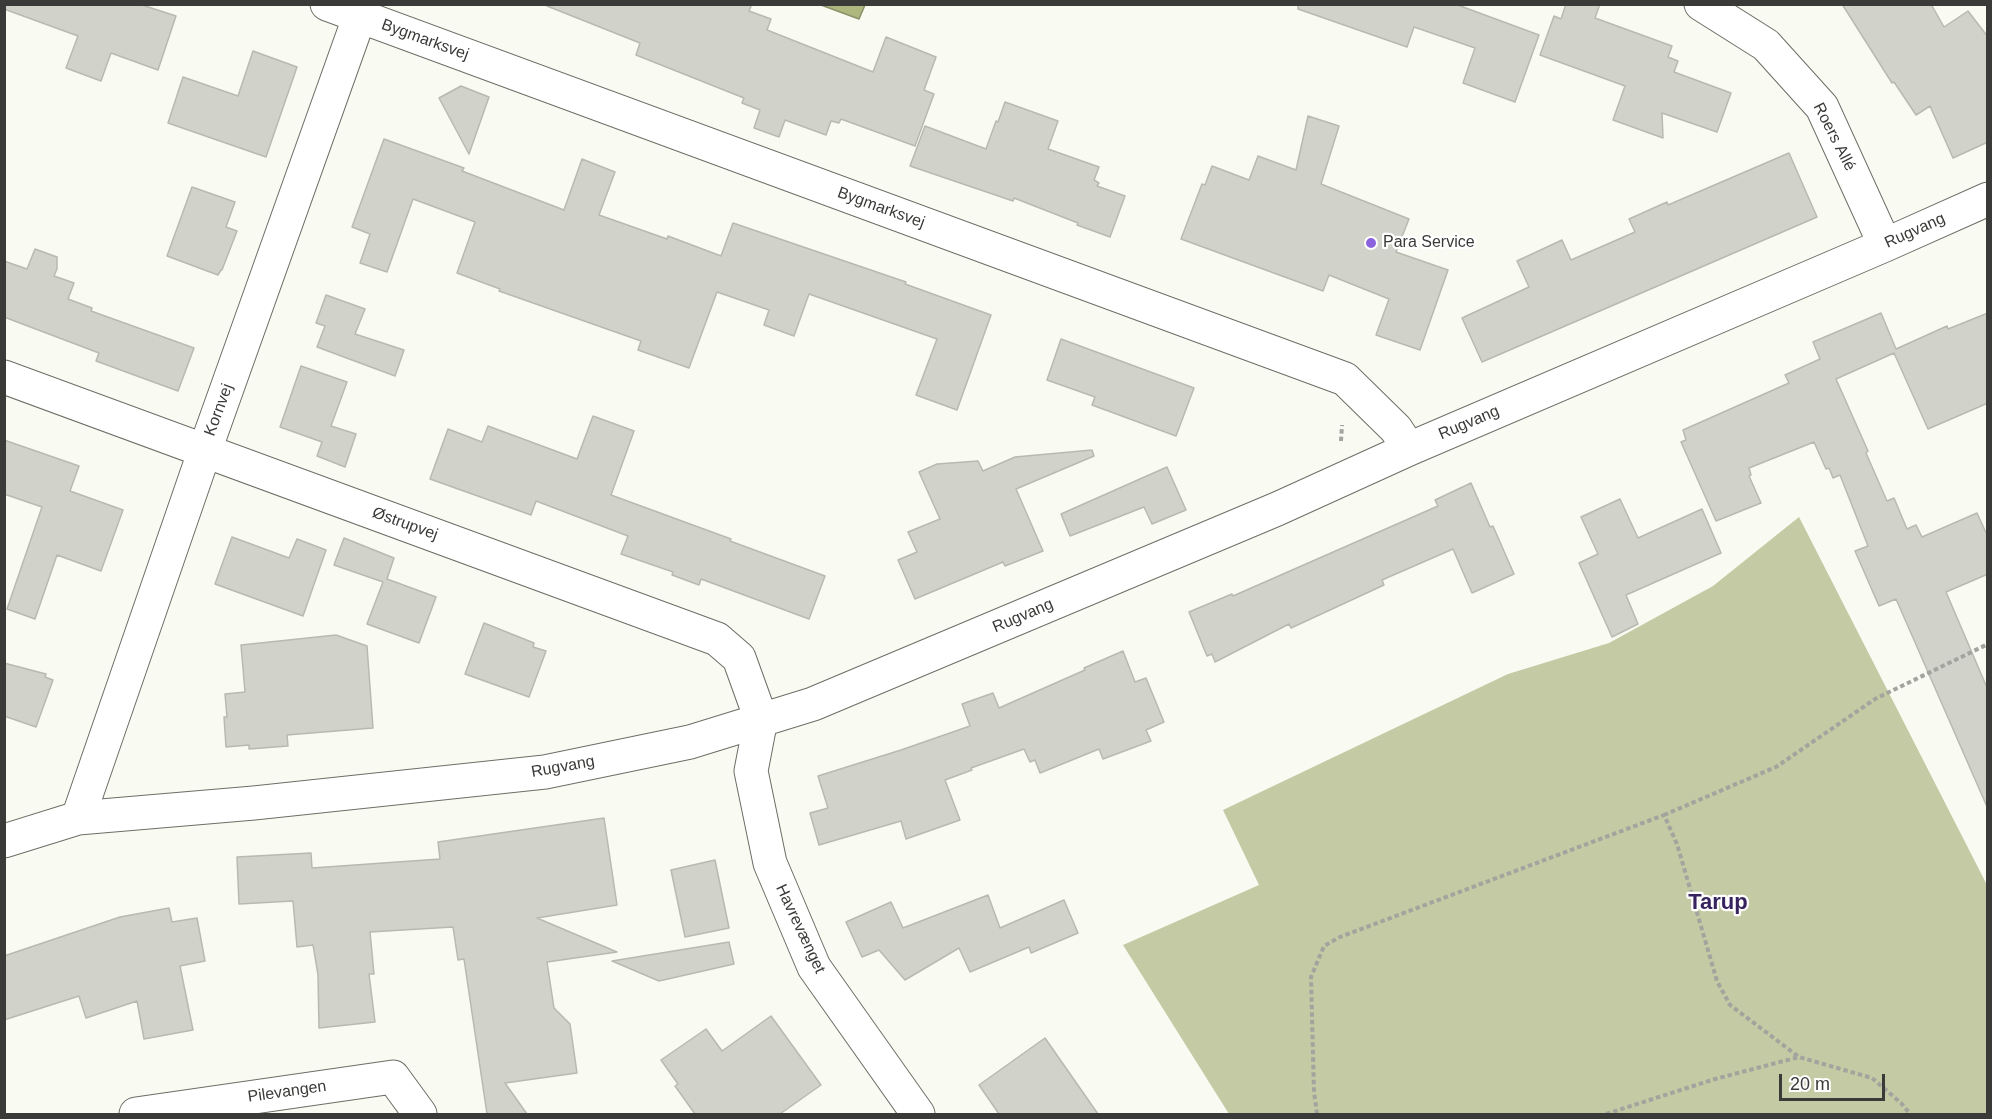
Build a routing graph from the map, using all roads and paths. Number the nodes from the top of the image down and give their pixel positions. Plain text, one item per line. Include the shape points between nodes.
1 (327, 4) edge
2 (1701, 4) edge
3 (362, 10) edge
4 (1988, 199) edge
5 (1886, 245) junction
6 (4, 376) edge
7 (1345, 379) junction
8 (1409, 449) junction
9 (205, 450) junction
10 (1338, 481) junction
11 (1988, 644) edge
12 (761, 719) junction
13 (1664, 815) junction
14 (78, 818) junction
15 (4, 842) edge
16 (1799, 1057) junction
17 (136, 1114) edge
18 (420, 1114) edge
19 (918, 1114) edge
20 (1317, 1114) edge
21 (1605, 1114) edge
22 (1910, 1114) edge

1 - 3 street, Bygmarksvej
2 - 5 street, Roers Allé via 1766,45 1822,107
3 - 7 street, Bygmarksvej
3 - 9 street, Kornvej
4 - 5 street, Rugvang
5 - 8 street, Rugvang
6 - 9 street, Østrupvej
7 - 8 street, Bygmarksvej via 1396,429
7 - 10 path
8 - 10 street, Rugvang
9 - 12 street, Østrupvej via 717,639 739,658
9 - 14 street, Kornvej
10 - 12 street, Rugvang via 813,704
11 - 13 path via 1875,699 1776,767
12 - 14 street, Rugvang via 690,742 545,772
12 - 19 street, Havrevænget via 751,771 770,863 814,966
13 - 16 path via 1677,844 1717,981 1730,1005
13 - 20 path via 1323,946 1311,977
14 - 15 street, Rugvang
16 - 21 path
16 - 22 path via 1872,1078
17 - 18 street, Pilevangen via 393,1077

